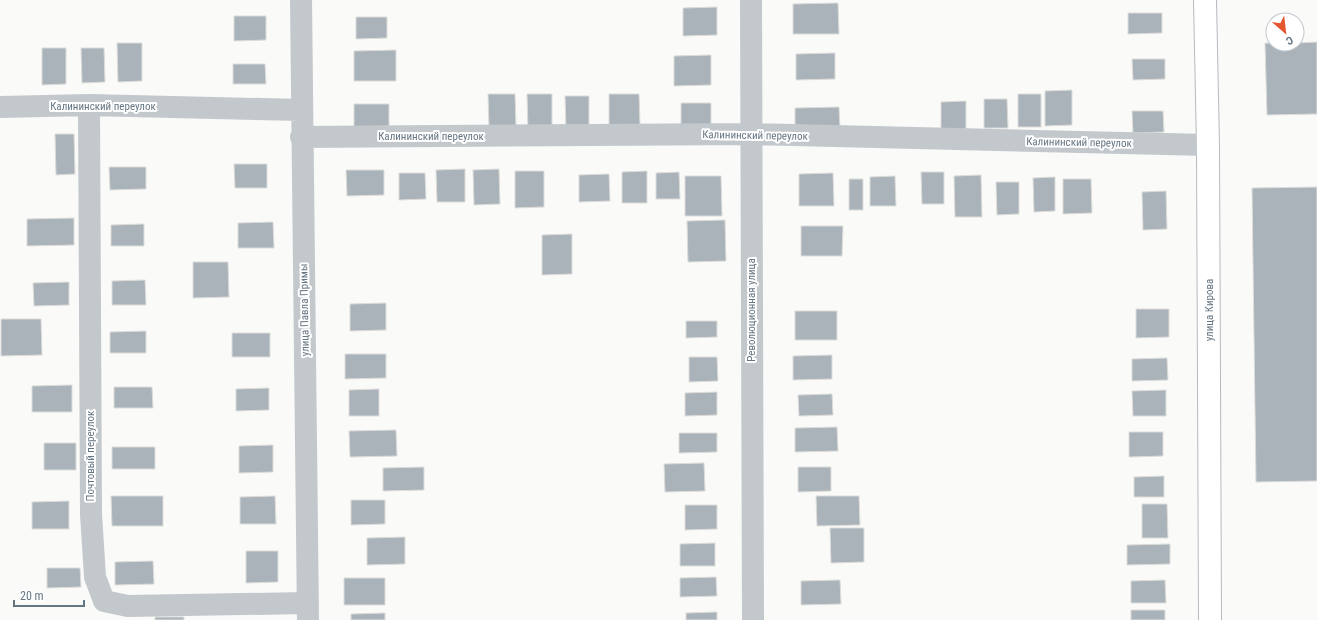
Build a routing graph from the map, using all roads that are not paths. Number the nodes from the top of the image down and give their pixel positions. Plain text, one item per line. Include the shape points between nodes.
1 (301, 0) edge
2 (751, 0) edge
3 (1205, 0) edge
4 (89, 105) junction
5 (0, 107) edge
6 (302, 110) junction
7 (750, 134) junction
8 (301, 137) junction
9 (1208, 145) junction
10 (308, 611) edge
11 (753, 620) edge
12 (1210, 620) edge

1 - 6 street, улица Павла Примы
2 - 7 street, Революционная улица
3 - 9 main road, улица Кирова
4 - 5 street, Калининский переулок
4 - 6 street, Калининский переулок
4 - 10 street, Почтовый переулок via 91,514 95,577 104,601 128,606
6 - 8 street, улица Павла Примы
7 - 8 street, Калининский переулок
7 - 9 street, Калининский переулок
7 - 11 street, Революционная улица
8 - 10 street, улица Павла Примы
9 - 12 main road, улица Кирова

